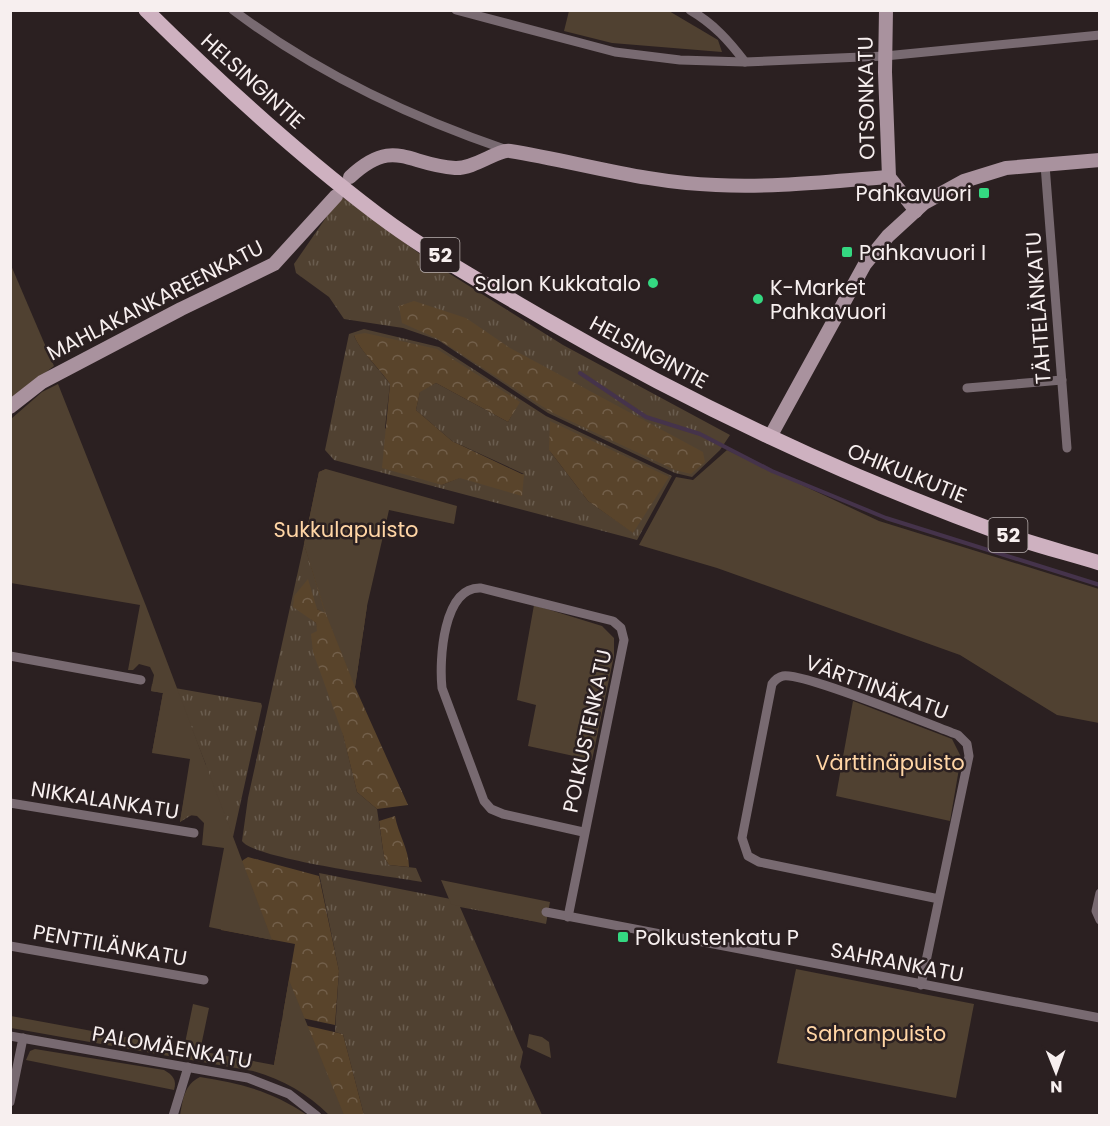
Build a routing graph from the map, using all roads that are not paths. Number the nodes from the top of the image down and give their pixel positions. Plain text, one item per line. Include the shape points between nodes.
1 (146, 10) edge
2 (232, 10) edge
3 (456, 10) edge
4 (690, 10) edge
5 (886, 10) edge
6 (1100, 35) edge
7 (885, 56) junction
8 (745, 62) junction
9 (507, 150) junction
10 (1100, 160) edge
11 (1045, 165) junction
12 (350, 177) dead end
13 (889, 177) junction
14 (336, 196) dead end
15 (916, 211) junction
16 (1062, 380) junction
17 (967, 388) dead end
18 (10, 407) edge
19 (770, 437) junction
20 (1068, 448) dead end
21 (1100, 563) edge
22 (10, 656) edge
23 (141, 680) dead end
24 (10, 803) edge
25 (583, 832) junction
26 (194, 833) dead end
27 (1100, 893) edge
28 (939, 899) junction
29 (546, 912) dead end
30 (568, 916) junction
31 (1100, 920) edge
32 (10, 946) edge
33 (204, 980) dead end
34 (921, 985) junction
35 (1100, 1018) edge
36 (10, 1036) edge
37 (23, 1038) junction
38 (188, 1067) junction
39 (10, 1102) edge
40 (173, 1116) edge
41 (317, 1116) edge

1 - 19 main road, HELSINGINTIE / 52 via 248,106 379,215 478,280 623,365
2 - 9 street via 261,32 349,84 412,114
3 - 8 street via 615,52
4 - 8 street via 726,37
5 - 7 street, OTSONKATU
6 - 7 street
7 - 8 street
7 - 13 street, OTSONKATU
9 - 12 street via 472,167 454,168 388,155 368,160
9 - 13 street via 642,178 717,186
10 - 11 street
11 - 15 street via 1006,168 964,181
11 - 16 street, TÄHTELÄNKATU
13 - 15 street, OTSONKATU
14 - 18 street, MAHLAKANKAREENKATU via 274,264 42,382
15 - 19 street via 865,264
16 - 17 street
16 - 20 street, TÄHTELÄNKATU
19 - 21 main road, OHIKULKUTIE / 52 via 984,527
22 - 23 street
24 - 26 street, NIKKALANKATU
25 - 25 street, POLKUSTENKATU via 624,633 613,621 472,588 452,606 441,681 484,801 504,814
25 - 30 street, POLKUSTENKATU
27 - 31 street via 1096,910
28 - 28 street, VÄRTTINÄKATU via 969,756 967,744 958,735 845,693 793,676 776,679 742,838 748,856 759,862
28 - 34 street, VÄRTTINÄKATU
29 - 30 street, SAHRANKATU
30 - 34 street, SAHRANKATU
32 - 33 street, PENTTILÄNKATU
34 - 35 street, SAHRANKATU
36 - 37 street, PALOMÄENKATU
37 - 38 street, PALOMÄENKATU
37 - 39 street
38 - 40 street
38 - 41 street, PALOMÄENKATU via 272,1085

